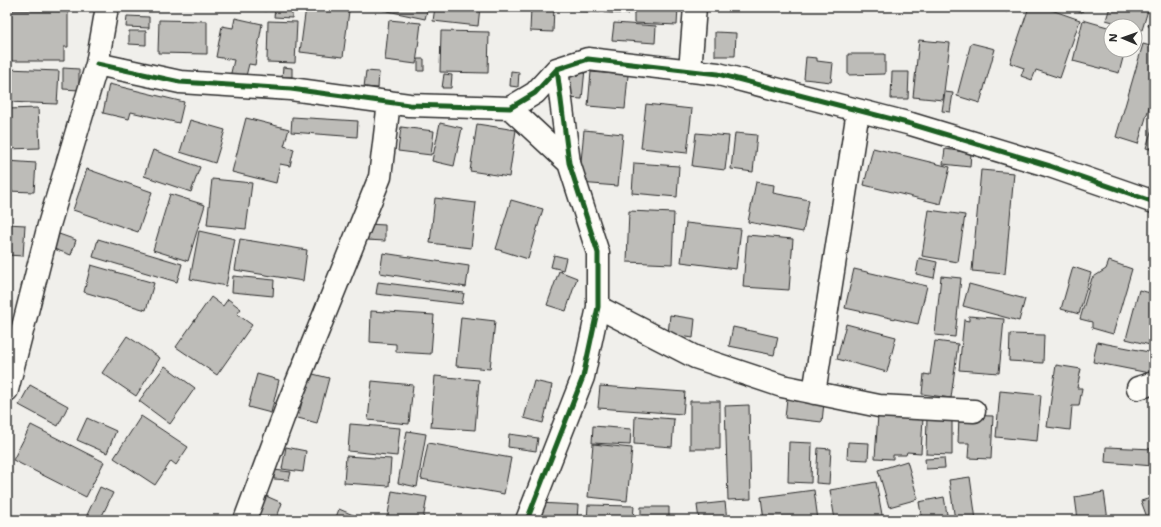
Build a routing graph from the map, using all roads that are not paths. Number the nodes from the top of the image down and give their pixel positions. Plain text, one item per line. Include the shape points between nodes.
1 (107, 7) edge
2 (695, 7) edge
3 (97, 64) junction
4 (557, 69) junction
5 (690, 71) junction
6 (389, 102) junction
7 (510, 108) junction
8 (858, 111) junction
9 (569, 163) junction
10 (1154, 202) edge
11 (598, 307) junction
12 (7, 390) edge
13 (814, 393) junction
14 (974, 411) dead end
15 (245, 520) edge
16 (527, 520) edge

1 - 3 street
2 - 5 street
3 - 6 street via 180,82 291,89
3 - 12 street via 49,226
4 - 5 street via 588,59
4 - 7 street via 535,93
4 - 9 street
5 - 8 street via 718,74
6 - 7 street via 409,105
6 - 15 street via 380,177 287,407
7 - 9 street
8 - 10 street via 911,124 1050,166
8 - 13 street
9 - 11 street via 598,253
11 - 13 street via 695,357 782,386
11 - 16 street via 583,377
13 - 14 street via 879,406

